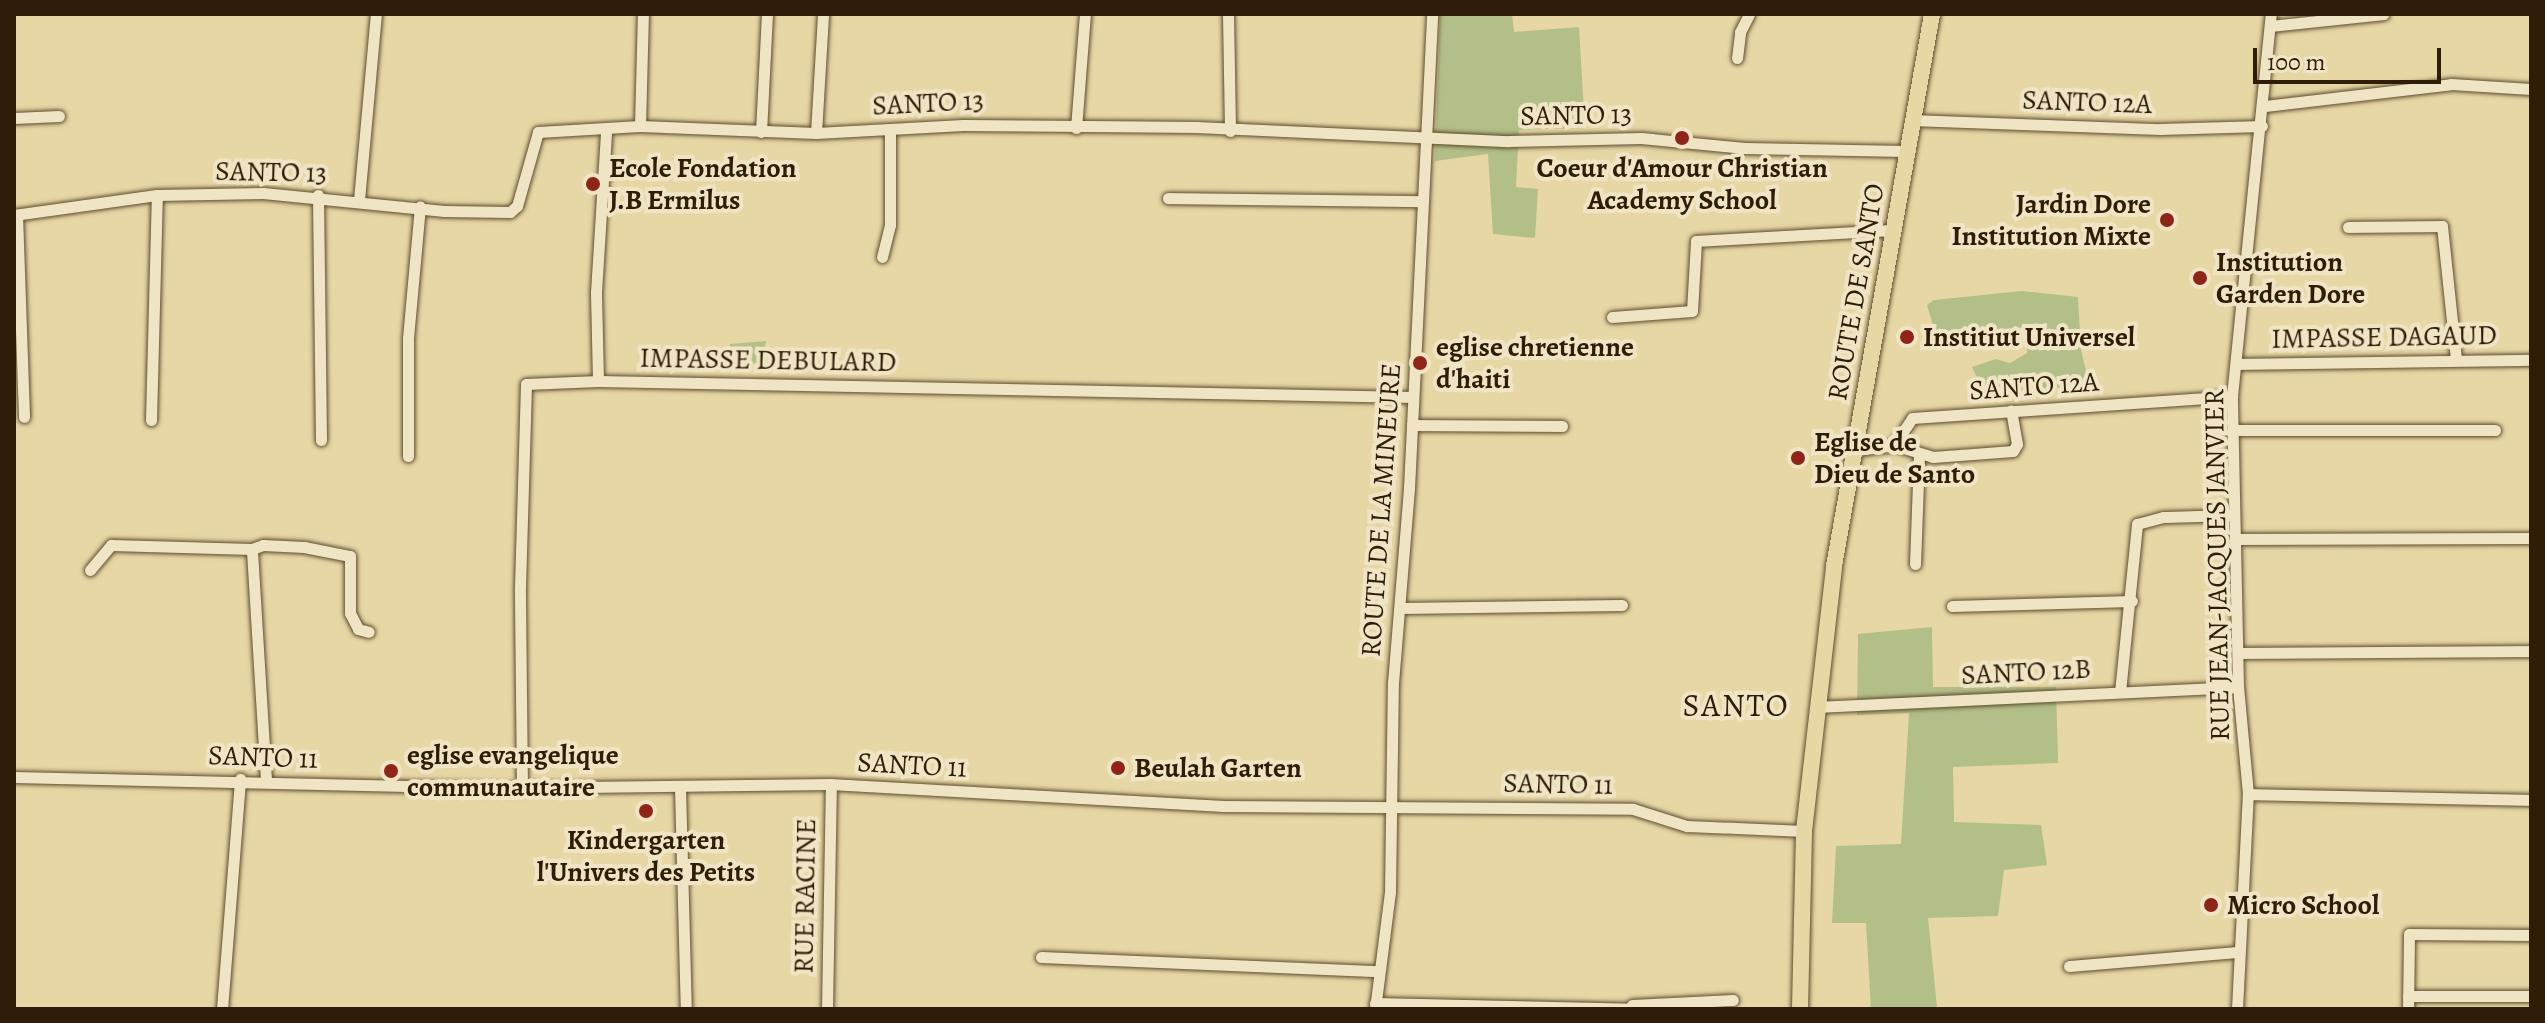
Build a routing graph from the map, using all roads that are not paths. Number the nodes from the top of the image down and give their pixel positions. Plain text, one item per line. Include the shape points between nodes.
1 (376, 14) edge
2 (643, 14) edge
3 (767, 14) edge
4 (823, 14) edge
5 (1085, 14) edge
6 (1228, 14) edge
7 (1432, 14) edge
8 (1749, 14) edge
9 (1932, 14) edge
10 (2383, 14) edge
11 (2271, 20) edge
12 (1737, 58) dead end
13 (2531, 89) edge
14 (2265, 106) junction
15 (59, 116) dead end
16 (14, 118) edge
17 (1911, 120) junction
18 (640, 126) junction
19 (2262, 126) junction
20 (1076, 128) junction
21 (890, 129) junction
22 (1230, 131) junction
23 (606, 132) junction
24 (761, 132) junction
25 (816, 133) junction
26 (1426, 138) junction
27 (1906, 151) junction
28 (157, 195) junction
29 (318, 195) junction
30 (1168, 198) dead end
31 (359, 200) junction
32 (1422, 201) junction
33 (420, 207) junction
34 (16, 215) edge
35 (2348, 227) dead end
36 (1891, 230) junction
37 (882, 257) dead end
38 (1612, 317) dead end
39 (2456, 359) junction
40 (2531, 360) edge
41 (2238, 364) junction
42 (598, 381) junction
43 (2232, 396) junction
44 (1413, 397) junction
45 (2011, 411) junction
46 (24, 417) dead end
47 (151, 420) dead end
48 (1412, 425) junction
49 (1562, 426) dead end
50 (2233, 430) junction
51 (2495, 430) dead end
52 (321, 440) dead end
53 (1894, 445) junction
54 (1856, 450) junction
55 (408, 456) dead end
56 (1919, 456) junction
57 (2234, 515) junction
58 (2531, 538) edge
59 (2235, 539) junction
60 (252, 549) junction
61 (1915, 564) dead end
62 (90, 570) dead end
63 (2132, 601) junction
64 (1622, 605) dead end
65 (1952, 606) dead end
66 (1400, 608) junction
67 (369, 632) dead end
68 (2531, 651) edge
69 (2239, 653) junction
70 (2238, 687) junction
71 (2120, 692) junction
72 (1816, 707) junction
73 (14, 777) edge
74 (240, 779) junction
75 (266, 780) junction
76 (831, 784) junction
77 (680, 787) junction
78 (522, 788) junction
79 (2248, 794) junction
80 (2531, 800) edge
81 (1390, 809) junction
82 (1804, 831) junction
83 (2531, 935) edge
84 (2237, 952) junction
85 (1041, 957) dead end
86 (2069, 966) dead end
87 (1379, 971) junction
88 (2408, 996) junction
89 (2531, 996) edge
90 (1733, 1000) dead end
91 (1375, 1006) edge
92 (1632, 1007) edge
93 (222, 1009) edge
94 (686, 1009) edge
95 (827, 1009) edge
96 (1800, 1009) edge
97 (2237, 1009) edge
98 (2408, 1009) edge

1 - 31 street
2 - 18 street
3 - 24 street
4 - 25 street
5 - 20 street
6 - 22 street
7 - 26 street, ROUTE DE LA MINEURE
8 - 12 street
9 - 17 main road, ROUTE DE SANTO
10 - 11 street
11 - 14 street, RUE JEAN-JACQUES JANVIER via 2263,73
13 - 14 street via 2451,84
14 - 19 street, RUE JEAN-JACQUES JANVIER
15 - 16 street
17 - 19 street, SANTO 12A via 2160,129
17 - 27 main road, ROUTE DE SANTO
18 - 23 street, SANTO 13
18 - 24 street, SANTO 13
19 - 41 street, RUE JEAN-JACQUES JANVIER
20 - 21 street, SANTO 13
20 - 22 street, SANTO 13
21 - 25 street, SANTO 13
21 - 37 street via 890,225
22 - 26 street, SANTO 13
23 - 33 street, SANTO 13 via 538,132 515,210
23 - 42 street via 596,292
24 - 25 street, SANTO 13
26 - 27 street, SANTO 13 via 1641,138 1745,148
26 - 32 street, ROUTE DE LA MINEURE
27 - 36 main road, ROUTE DE SANTO
28 - 29 street, SANTO 13
28 - 34 street, SANTO 13
28 - 47 street
29 - 31 street, SANTO 13
29 - 52 street
30 - 32 street
31 - 33 street, SANTO 13
32 - 44 street, ROUTE DE LA MINEURE
33 - 55 street via 408,338
34 - 46 street
35 - 39 street via 2442,226
36 - 38 street via 1696,241 1692,311
36 - 54 main road, ROUTE DE SANTO
39 - 40 street, IMPASSE DAGAUD
39 - 41 street, IMPASSE DAGAUD
41 - 43 street, RUE JEAN-JACQUES JANVIER
42 - 44 street, IMPASSE DEBULARD
42 - 78 street, IMPASSE DEBULARD via 532,382 523,389
43 - 45 street, SANTO 12A
43 - 50 street, RUE JEAN-JACQUES JANVIER
44 - 48 street, ROUTE DE LA MINEURE
45 - 53 street, SANTO 12A via 1912,418
45 - 56 street via 2017,444 2013,451
48 - 49 street
48 - 66 street, ROUTE DE LA MINEURE
50 - 51 street
50 - 57 street, RUE JEAN-JACQUES JANVIER
53 - 54 street
53 - 56 street
54 - 72 main road, ROUTE DE SANTO
56 - 61 street
57 - 59 street, RUE JEAN-JACQUES JANVIER
57 - 63 street via 2163,517 2137,524
58 - 59 street
59 - 69 street, RUE JEAN-JACQUES JANVIER
60 - 62 street via 111,545
60 - 67 street via 304,547 350,556 350,613 358,629
60 - 75 street
63 - 65 street
63 - 71 street
64 - 66 street
66 - 81 street, ROUTE DE LA MINEURE
68 - 69 street
69 - 70 street, RUE JEAN-JACQUES JANVIER
70 - 71 street, SANTO 12B
70 - 79 street, RUE JEAN-JACQUES JANVIER
71 - 72 street, SANTO 12B
72 - 82 main road, ROUTE DE SANTO
73 - 74 street, SANTO 11
74 - 75 street, SANTO 11
74 - 93 street
75 - 78 street, SANTO 11
76 - 77 street, SANTO 11
76 - 81 street, SANTO 11
76 - 95 street, RUE RACINE
77 - 78 street, SANTO 11
77 - 94 street
79 - 80 street
79 - 84 street, RUE JEAN-JACQUES JANVIER
81 - 82 street, SANTO 11 via 1633,809 1687,826
81 - 87 street, ROUTE DE LA MINEURE via 1390,892
82 - 96 main road, ROUTE DE SANTO
83 - 88 street via 2409,934
84 - 86 street
84 - 97 street, RUE JEAN-JACQUES JANVIER
85 - 87 street
87 - 91 street, ROUTE DE LA MINEURE
88 - 89 street
88 - 98 street
90 - 92 street
91 - 92 street

